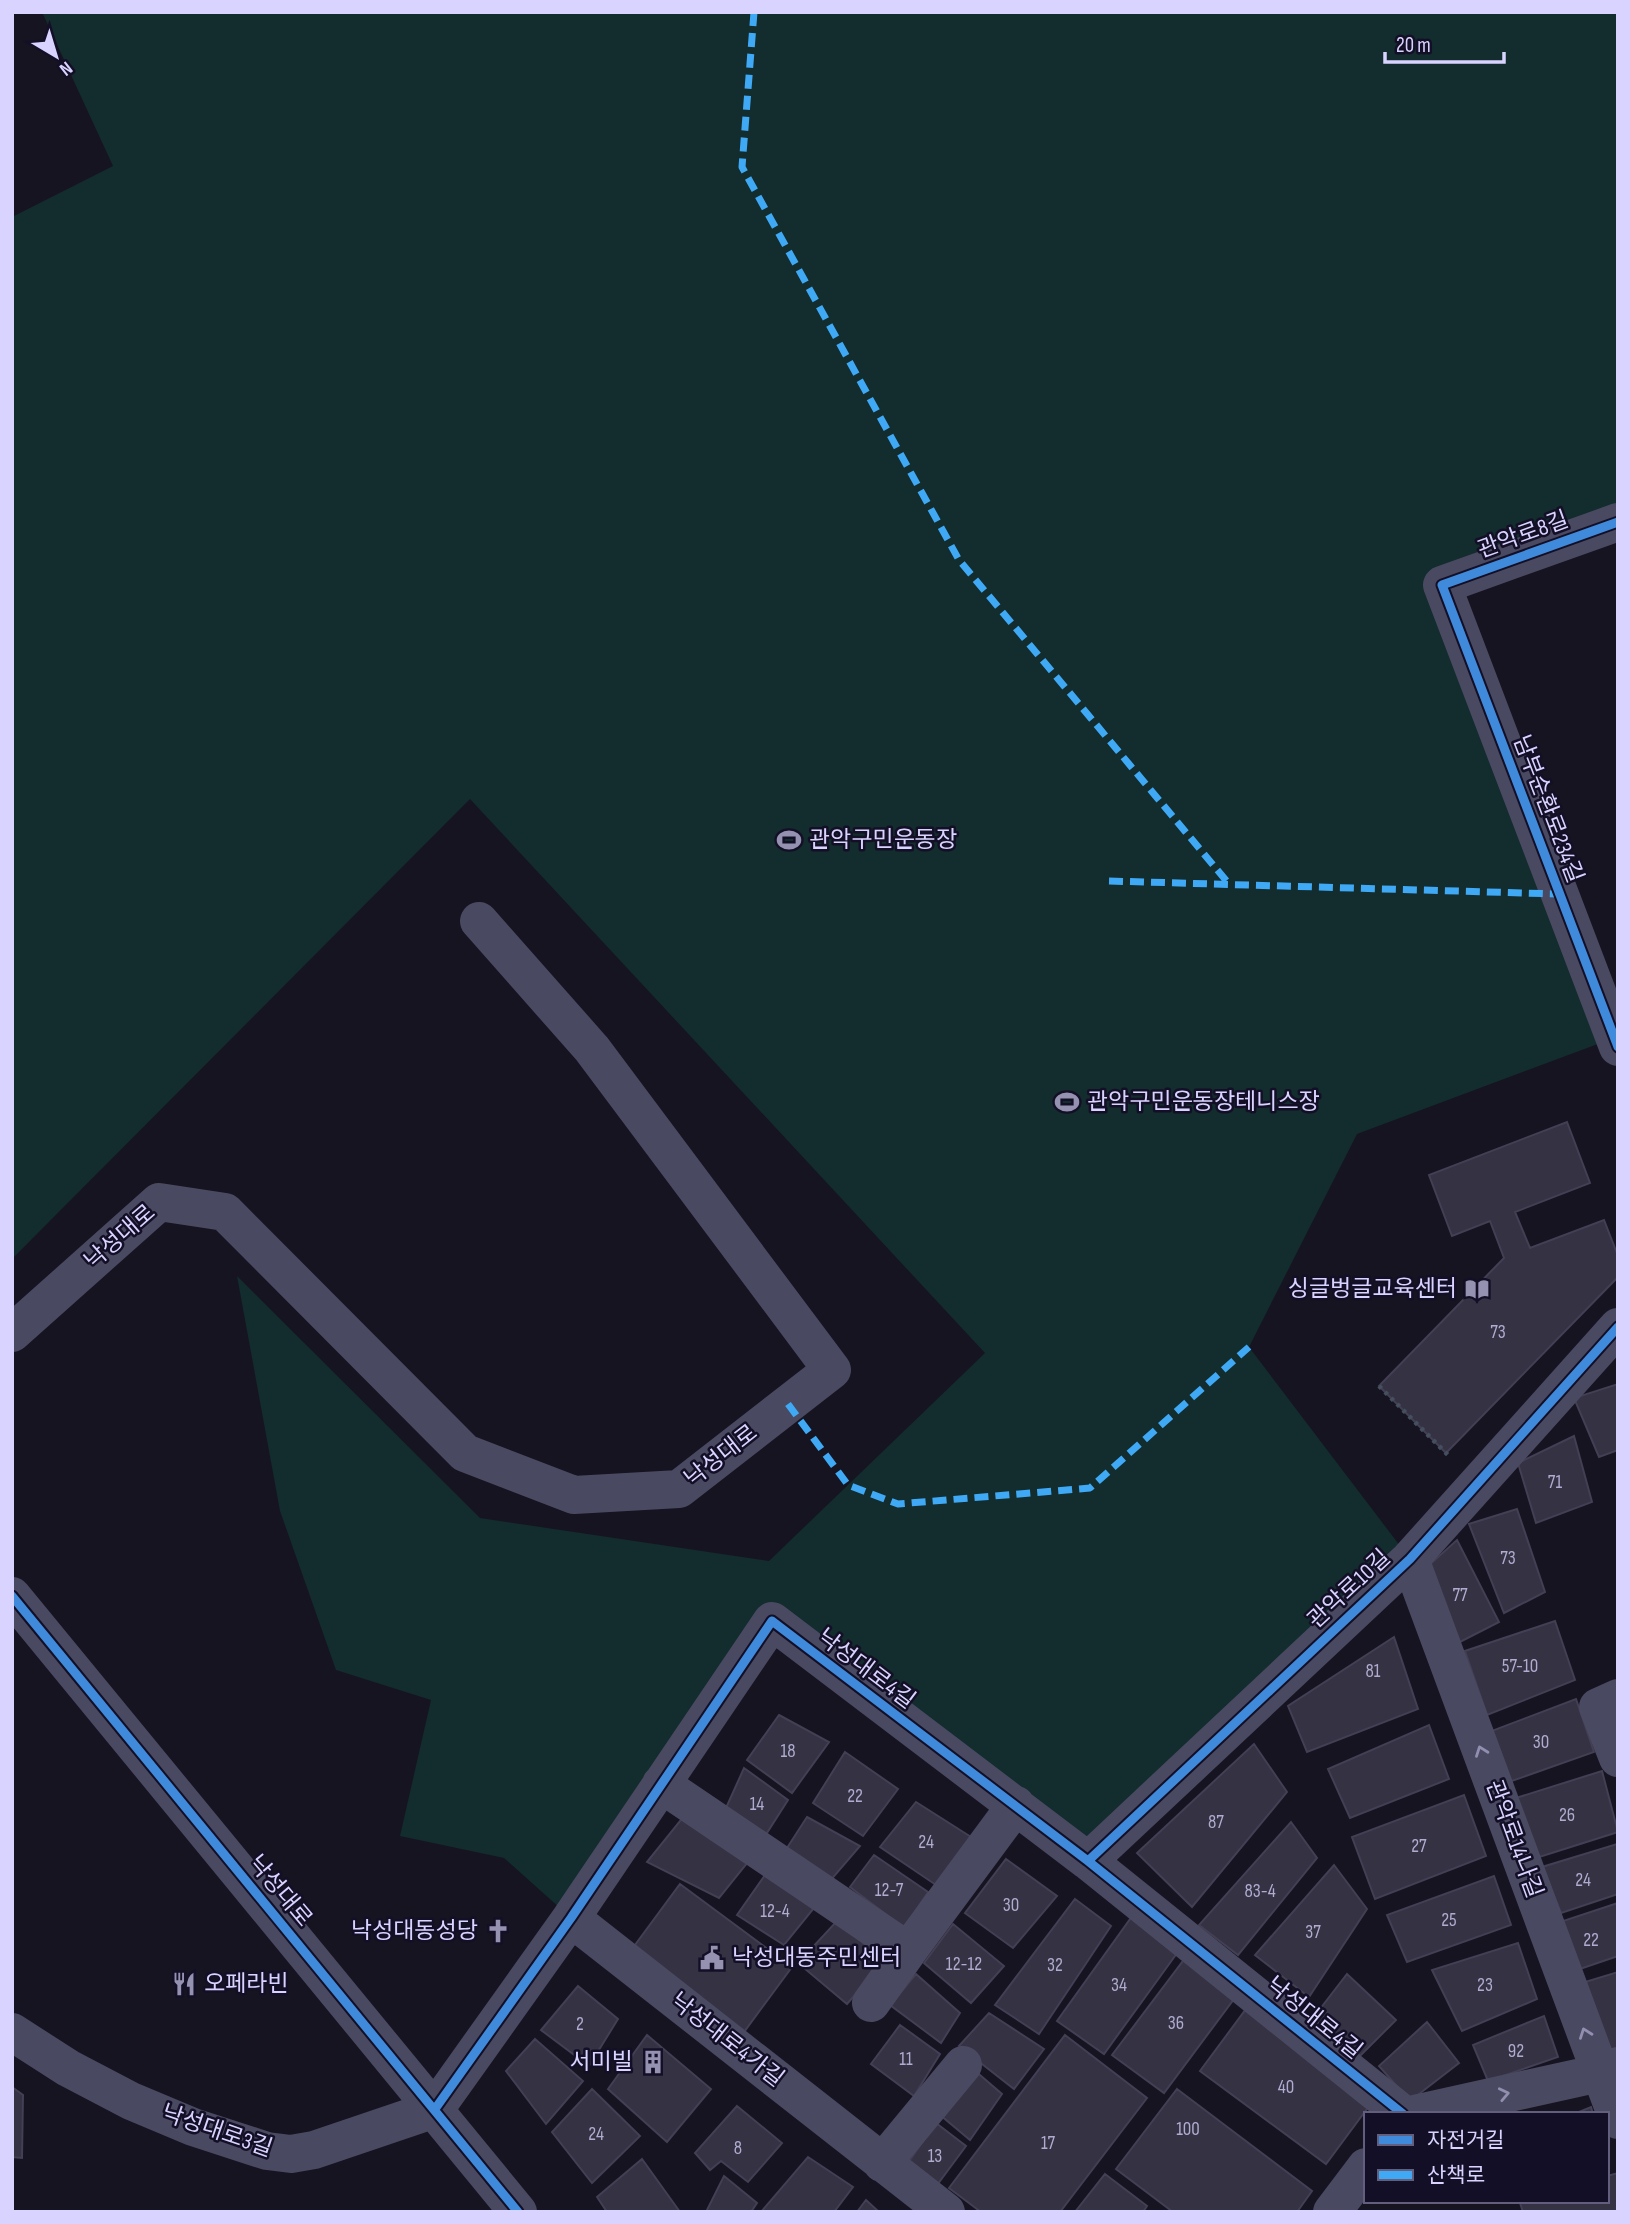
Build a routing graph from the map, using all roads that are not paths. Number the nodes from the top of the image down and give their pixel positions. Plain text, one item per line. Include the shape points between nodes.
1 (1618, 522) edge
2 (1442, 585) joint
3 (479, 921) dead end
4 (1618, 1047) edge
5 (1618, 1327) edge
6 (12, 1333) edge
7 (1410, 1559) junction
8 (12, 1597) edge
9 (1608, 1702) edge
10 (1618, 1758) edge
11 (661, 1784) junction
12 (1016, 1805) junction
13 (1088, 1861) junction
14 (571, 1918) junction
15 (908, 1951) junction
16 (871, 2003) dead end
17 (12, 2032) edge
18 (963, 2065) dead end
19 (1609, 2070) edge
20 (435, 2109) junction
21 (1400, 2112) edge
22 (1423, 2112) edge
23 (1618, 2120) edge
24 (882, 2163) junction
25 (1364, 2170) edge
26 (518, 2212) edge
27 (946, 2212) edge
28 (1332, 2212) edge

1 - 2 street, 관악로8길
2 - 4 street, 남부순환로234길
3 - 6 street, 낙성대로 via 592,1049 832,1370 679,1489 574,1495 465,1453 225,1212 159,1202
5 - 7 street, 관악로10길
7 - 13 street, 관악로10길
19 -> 7 street, 관악로14나길
8 - 20 street, 낙성대로
9 - 10 street
11 - 12 street, 낙성대로4길 via 772,1621
11 - 14 street, 낙성대로4길
11 - 15 street
12 - 13 street, 낙성대로4길
12 - 15 street
13 - 21 street, 낙성대로4길
14 - 20 street, 낙성대로4길
14 - 24 street, 낙성대로4가길
15 - 16 street
17 - 20 street, 낙성대로3길 via 131,2101 267,2151 291,2154 314,2150
18 - 24 street
22 -> 19 street
19 - 23 street, 관악로14나길
20 - 26 street, 낙성대로
24 - 27 street, 낙성대로4가길
25 - 28 street

